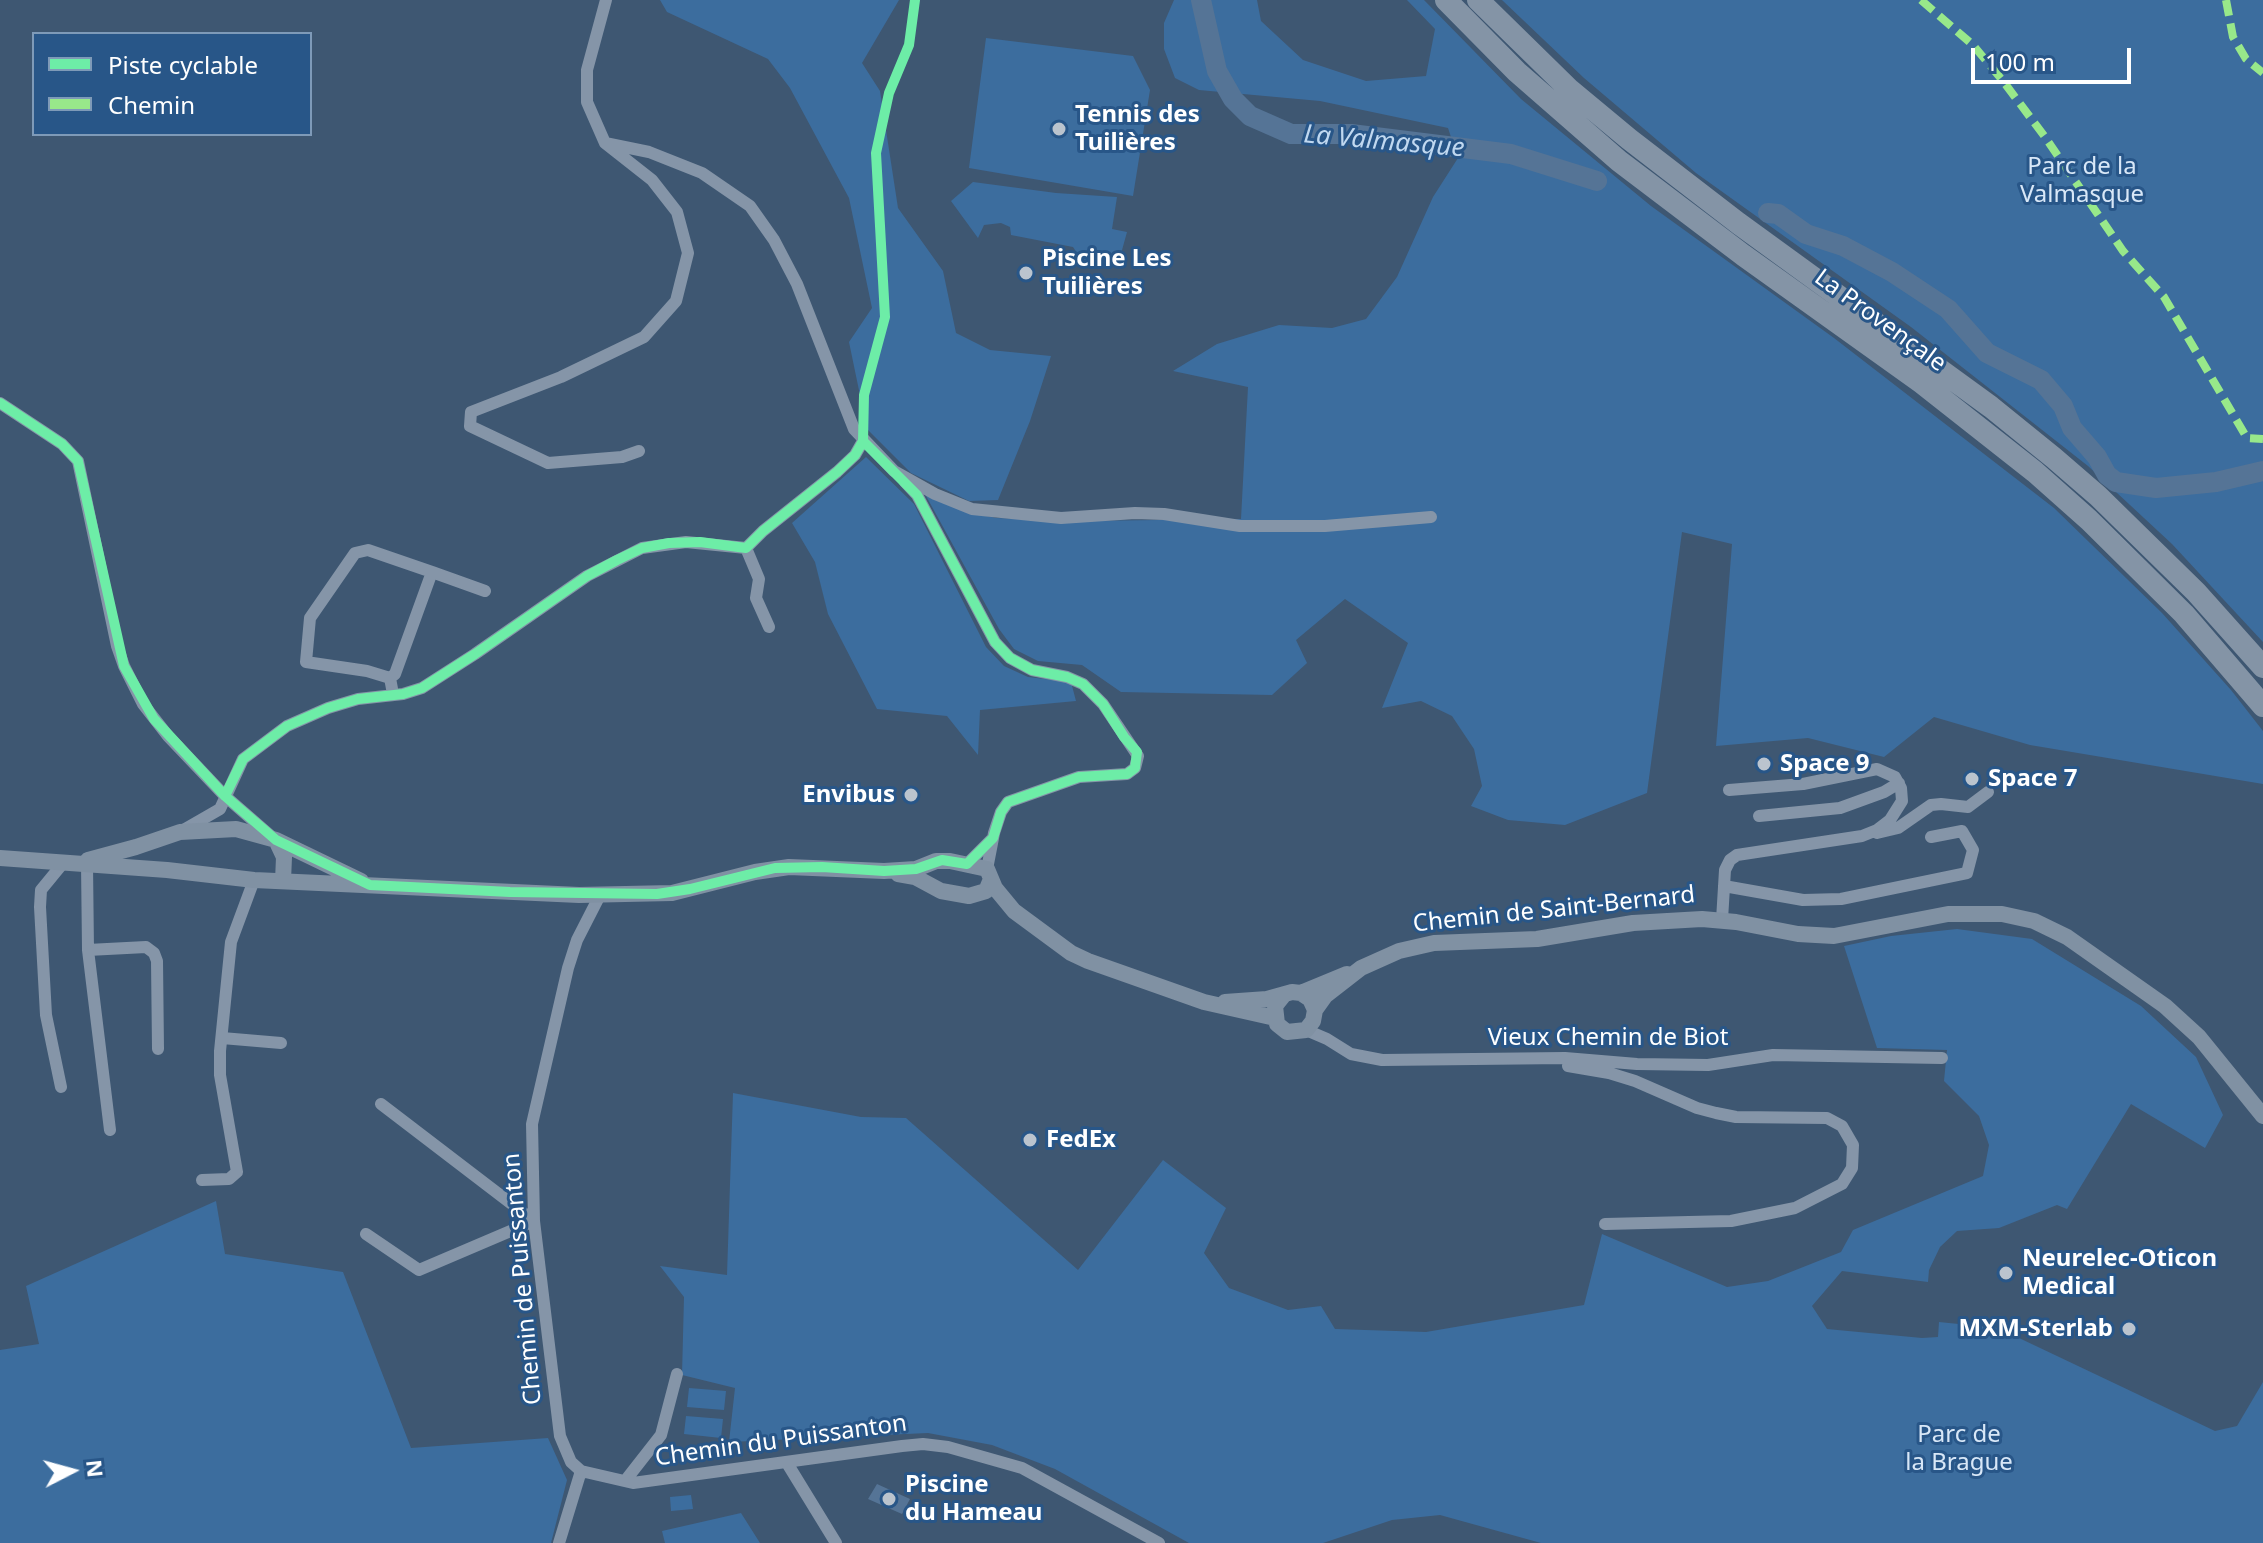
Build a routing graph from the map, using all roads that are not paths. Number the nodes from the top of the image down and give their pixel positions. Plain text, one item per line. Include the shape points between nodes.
1 (606, 0) edge
2 (1446, 0) edge
3 (1478, 0) edge
4 (605, 143) junction
5 (0, 403) edge
6 (863, 441) junction
7 (639, 451) dead end
8 (894, 471) junction
9 (1431, 517) dead end
10 (746, 548) junction
11 (432, 572) junction
12 (485, 591) dead end
13 (769, 627) dead end
14 (2263, 667) edge
15 (390, 678) junction
16 (393, 694) junction
17 (2263, 706) edge
18 (1899, 783) junction
19 (1729, 790) dead end
20 (1988, 792) dead end
21 (225, 796) junction
22 (1759, 816) dead end
23 (172, 835) junction
24 (1862, 836) junction
25 (1931, 837) dead end
26 (993, 838) junction
27 (276, 840) junction
28 (0, 858) edge
29 (76, 863) junction
30 (931, 864) junction
31 (967, 864) junction
32 (167, 870) junction
33 (884, 871) junction
34 (989, 874) junction
35 (254, 880) junction
36 (283, 881) junction
37 (370, 885) junction
38 (931, 885) junction
39 (1724, 886) junction
40 (600, 895) junction
41 (976, 896) junction
42 (1014, 911) junction
43 (1722, 920) junction
44 (88, 950) junction
45 (1356, 971) junction
46 (1301, 993) junction
47 (1283, 996) junction
48 (1204, 1002) junction
49 (1275, 1018) junction
50 (1311, 1020) junction
51 (222, 1038) junction
52 (281, 1043) dead end
53 (158, 1049) dead end
54 (1942, 1058) dead end
55 (1529, 1060) junction
56 (61, 1087) dead end
57 (381, 1104) dead end
58 (2261, 1108) edge
59 (110, 1130) dead end
60 (202, 1180) dead end
61 (534, 1221) junction
62 (1605, 1224) dead end
63 (366, 1234) dead end
64 (677, 1374) dead end
65 (787, 1463) junction
66 (581, 1471) junction
67 (625, 1481) junction
68 (559, 1543) edge
69 (836, 1543) edge
70 (1159, 1543) edge

1 - 4 street via 586,82 587,102
2 - 17 highway, La Provençale via 1517,72 1619,161 2035,472 2184,614
3 - 14 highway, La Provençale via 1570,90 1640,148 2054,458 2196,592
4 - 6 street via 649,152 702,173 750,206 797,284
4 - 7 street via 652,180 677,212 688,253 676,301 644,337 471,412 470,426 548,463
5 - 21 street via 62,444 78,461 124,666 154,719
6 - 8 street
6 - 10 street via 837,472
8 - 9 street via 972,509 1061,518 1135,513 1240,526 1325,526
8 - 26 street via 917,495 995,642 1032,670 1083,684 1138,756 1127,774 1079,777 1008,802
10 - 13 street via 759,579 756,598
10 - 16 street via 692,542 642,548 587,576 422,688
11 - 12 street
11 - 15 street
11 - 15 street via 368,550 355,553 310,618 306,662
15 - 16 street
16 - 21 street via 328,708 287,726 243,759
18 - 19 street via 1890,773 1870,769 1803,784
18 - 22 street via 1840,808
18 - 24 street via 1902,801 1897,811
20 - 24 street via 1968,807 1931,805 1893,830
21 - 23 street via 220,809
21 - 27 street
23 - 27 main road via 236,829
23 - 29 main road
23 - 32 main road via 160,851
24 - 39 street via 1737,855 1725,870
25 - 39 street via 1962,831 1973,850 1967,873 1841,899 1803,900
26 - 31 street
26 - 34 street
27 - 36 main road via 284,857
27 - 37 main road
28 - 29 main road
29 - 32 main road
29 - 44 street
29 - 56 street via 41,890 46,1015
30 - 31 main road
30 - 33 main road
30 - 38 main road
31 - 34 main road
32 - 35 main road
33 - 38 main road
33 - 40 main road via 789,867 672,893
34 - 41 main road via 986,891
34 - 42 main road
35 - 36 main road
35 - 51 street via 231,942
36 - 37 main road
37 - 40 main road
38 - 41 main road
39 - 43 street
40 - 61 street, Chemin de Puissanton via 568,968 532,1124
41 - 42 main road
42 - 48 main road via 1071,953
43 - 45 main road, Chemin de Saint-Bernard via 1633,923 1537,939 1434,943 1399,951
43 - 58 main road, Chemin de Saint-Bernard via 1825,936 1984,912 2046,926 2165,1006 2215,1049
44 - 53 street via 146,947 154,953
44 - 59 street
45 - 46 main road, Chemin de Saint-Bernard
45 - 50 main road, Chemin de Saint-Bernard via 1325,996
46 - 47 main road
46 - 50 main road via 1310,999
47 - 48 main road
47 - 49 main road via 1275,1006
48 - 49 main road
49 - 50 main road via 1287,1032
50 - 55 street, Vieux Chemin de Biot via 1327,1039 1369,1059
51 - 52 street
51 - 60 street via 220,1075 237,1172 229,1179
54 - 55 street, Vieux Chemin de Biot via 1773,1055 1708,1065
55 - 62 street via 1609,1073 1726,1115 1827,1118 1852,1140 1853,1163 1842,1184 1795,1208 1731,1221
57 - 61 street
61 - 63 street via 419,1270
61 - 66 street, Chemin de Puissanton via 560,1436
64 - 67 street via 661,1435
65 - 67 street, Chemin du Puissanton
65 - 69 street
65 - 70 street, Chemin du Puissanton via 902,1446 948,1447 1022,1468
66 - 67 street, Chemin du Puissanton
66 - 68 street

